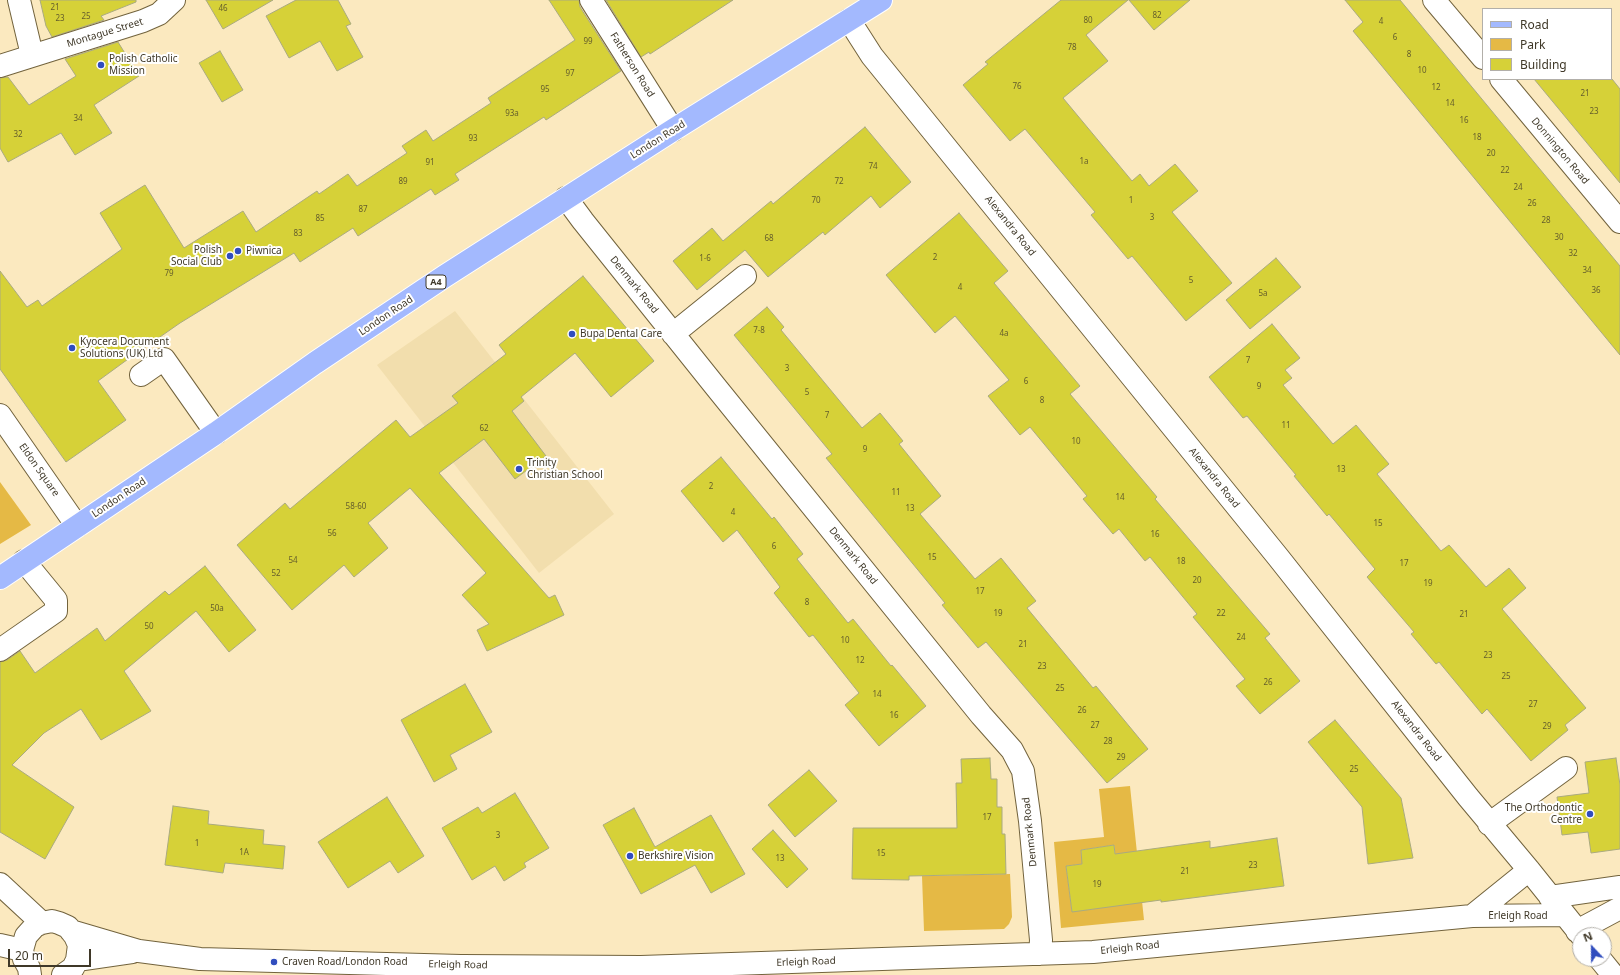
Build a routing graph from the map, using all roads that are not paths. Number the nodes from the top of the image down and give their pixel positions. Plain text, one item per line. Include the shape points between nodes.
1 (19, 0) edge
2 (174, 0) edge
3 (591, 0) edge
4 (881, 0) edge
5 (1434, 0) edge
6 (849, 20) junction
7 (32, 55) junction
8 (1482, 57) edge
9 (0, 66) edge
10 (1501, 80) edge
11 (673, 130) junction
12 (566, 198) junction
13 (1620, 222) edge
14 (745, 276) dead end
15 (673, 334) junction
16 (141, 375) dead end
17 (0, 415) edge
18 (216, 433) junction
19 (77, 526) junction
20 (24, 561) junction
21 (0, 578) edge
22 (0, 650) edge
23 (1566, 768) dead end
24 (1490, 824) junction
25 (1529, 870) junction
26 (0, 884) edge
27 (1620, 887) edge
28 (1550, 897) junction
29 (1620, 908) edge
30 (1472, 916) junction
31 (42, 923) junction
32 (1574, 927) edge
33 (71, 932) junction
34 (0, 945) edge
35 (139, 951) junction
36 (1040, 954) junction
37 (30, 967) edge
38 (1606, 967) edge
39 (68, 971) edge
40 (1613, 975) edge

1 - 7 street
2 - 7 street, Montague Street via 159,14 143,21
3 - 11 street, Fatherson Road
4 - 6 main road, London Road / A4
5 - 8 street
6 - 11 main road, London Road / A4
6 - 24 street, Alexandra Road via 872,56 1278,557
7 - 9 street, Montague Street
10 - 13 street, Donnington Road
11 - 12 main road, London Road / A4
12 - 15 street, Denmark Road
12 - 18 main road, London Road / A4 via 315,363
14 - 15 street
15 - 36 street, Denmark Road via 971,703 1012,750 1023,770 1030,821 1041,940
16 - 18 street via 164,359
17 - 19 street, Eldon Square
18 - 19 main road, London Road / A4
19 - 20 main road, London Road / A4
20 - 21 main road, London Road / A4
20 - 22 street via 56,600 56,611
23 - 24 street
24 - 25 street, Alexandra Road
25 - 28 street, Alexandra Road
25 - 30 street, Erleigh Road
26 - 31 street
27 - 28 street, Erleigh Road
28 - 32 street, Alexandra Road
29 - 32 street, Erleigh Road
30 - 32 street, Erleigh Road
30 - 36 street, Erleigh Road via 1101,951
31 - 33 street, Erleigh Road via 59,923 68,927
31 - 37 street via 35,926 26,936
33 - 35 street, Erleigh Road
33 - 39 street via 79,945
34 - 37 street
35 - 36 street, Erleigh Road via 200,959 461,966 633,967
35 - 39 street, Erleigh Road
38 - 40 street

